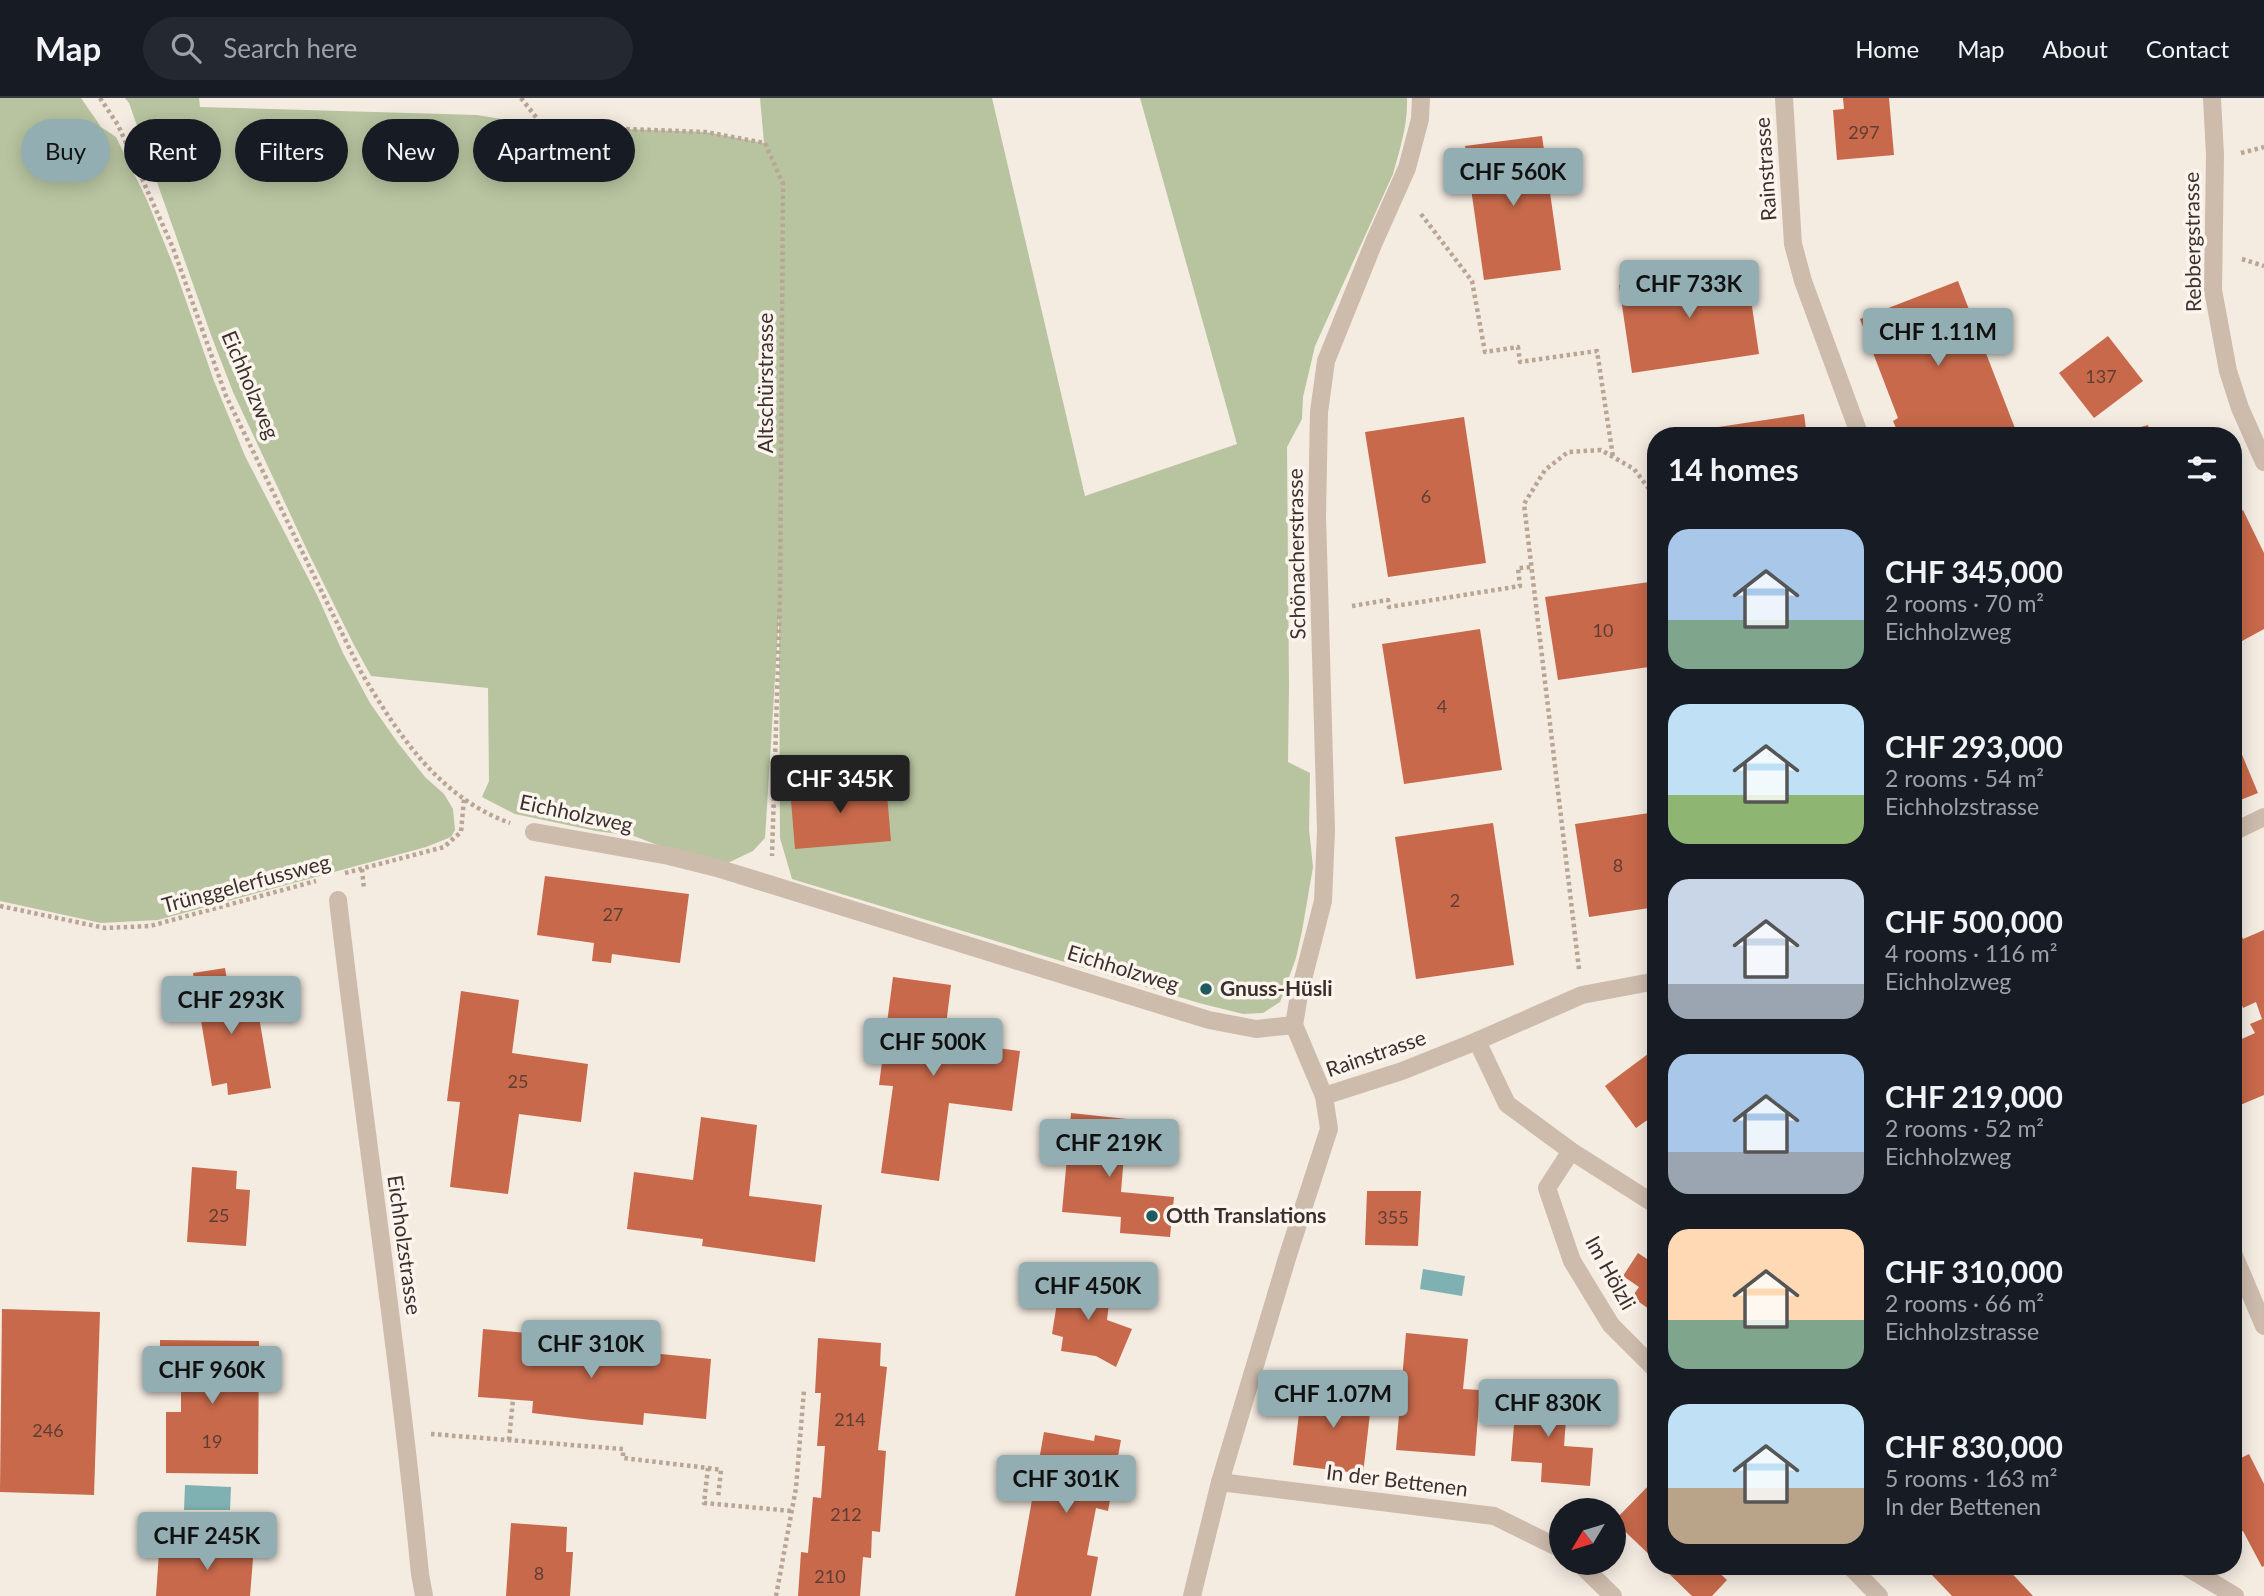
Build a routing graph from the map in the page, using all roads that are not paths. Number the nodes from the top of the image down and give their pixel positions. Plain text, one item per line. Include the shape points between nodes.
1 (1421, 98) edge
2 (1784, 98) edge
3 (2212, 98) edge
4 (1857, 427) edge
5 (2264, 462) edge
6 (2264, 817) edge
7 (2242, 828) edge
8 (534, 832) road end
9 (338, 900) dead end
10 (1647, 983) edge
11 (1294, 1025) junction
12 (1477, 1041) junction
13 (1324, 1097) junction
14 (1571, 1151) junction
15 (1647, 1199) edge
16 (2242, 1275) edge
17 (2264, 1325) edge
18 (1647, 1361) edge
19 (1220, 1482) junction
20 (1549, 1543) edge
21 (1591, 1575) edge
22 (1859, 1575) edge
23 (2200, 1575) edge
24 (424, 1596) edge
25 (1192, 1596) edge
26 (1613, 1596) edge
27 (1879, 1596) edge
28 (2235, 1596) edge

1 - 11 street, Schönacherstrasse via 1407,168 1326,361 1322,386 1317,516 1326,830 1323,901
2 - 4 street, Rainstrasse via 1793,244
3 - 5 street, Rebbergstrasse via 2213,290 2228,371
6 - 7 street
8 - 11 street, Eichholzweg via 717,868 1209,1020 1256,1029
9 - 24 street, Eichholzstrasse
10 - 12 street, Rainstrasse via 1582,995
11 - 13 street
12 - 13 street, Rainstrasse
12 - 14 street via 1507,1104
13 - 19 street, Rainstrasse via 1329,1129
14 - 15 street
14 - 18 street, Im Hölzli via 1548,1188 1573,1261 1611,1325
16 - 17 street
19 - 20 street, In der Bettenen via 1494,1516
19 - 25 street, Rainstrasse
21 - 26 street
22 - 27 street
23 - 28 street

